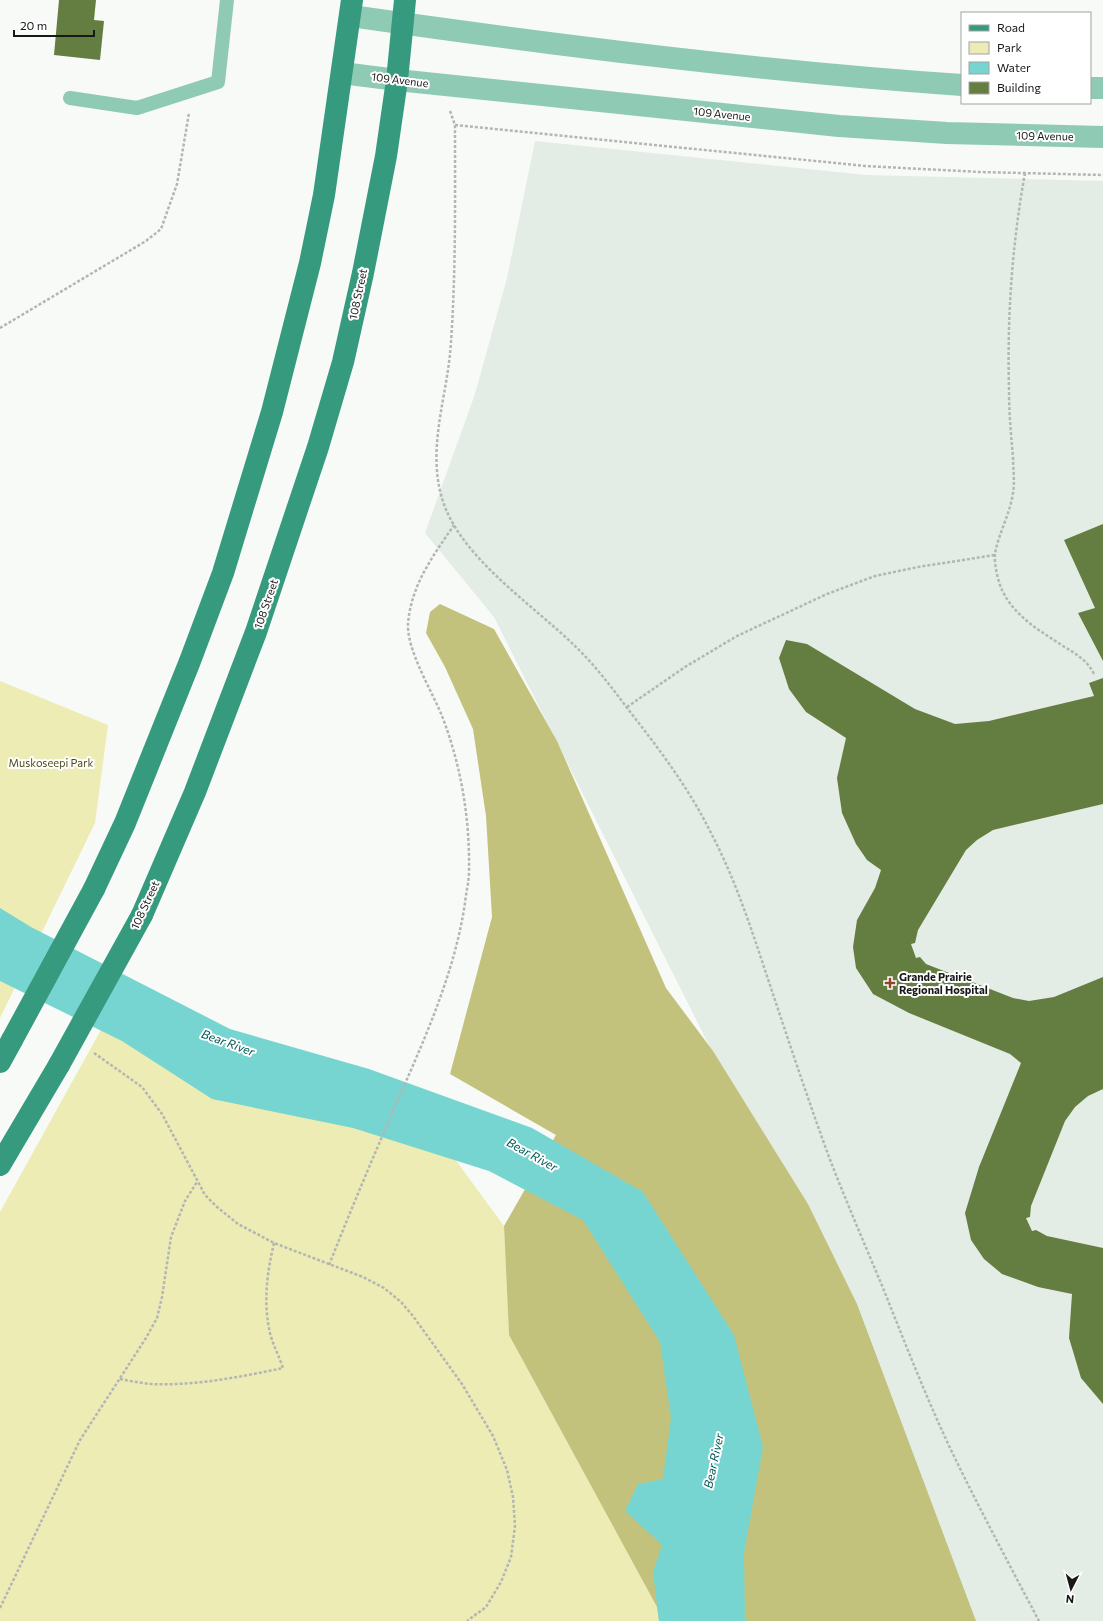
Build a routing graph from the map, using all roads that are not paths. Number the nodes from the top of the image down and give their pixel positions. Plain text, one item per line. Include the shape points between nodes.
1 (227, 0) edge
2 (405, 0) edge
3 (352, 8) edge
4 (403, 24) junction
5 (342, 73) junction
6 (397, 80) junction
7 (961, 85) edge
8 (1091, 88) edge
9 (1103, 88) edge
10 (70, 98) dead end
11 (1103, 137) edge
12 (0, 1062) edge
13 (0, 1165) edge

1 - 10 lane via 218,82 137,108
2 - 4 main road, 108 Street
3 - 4 street
3 - 5 main road
4 - 6 main road, 108 Street
4 - 7 street via 462,33 861,78
5 - 6 street, 109 Avenue
5 - 12 main road, bridge via 324,195 292,338 223,573 125,823 94,889
6 - 11 street, 109 Avenue via 840,126 947,133
6 - 13 main road, 108 Street, bridge via 386,156 343,362 318,447 259,625 195,792 142,915
8 - 9 street

